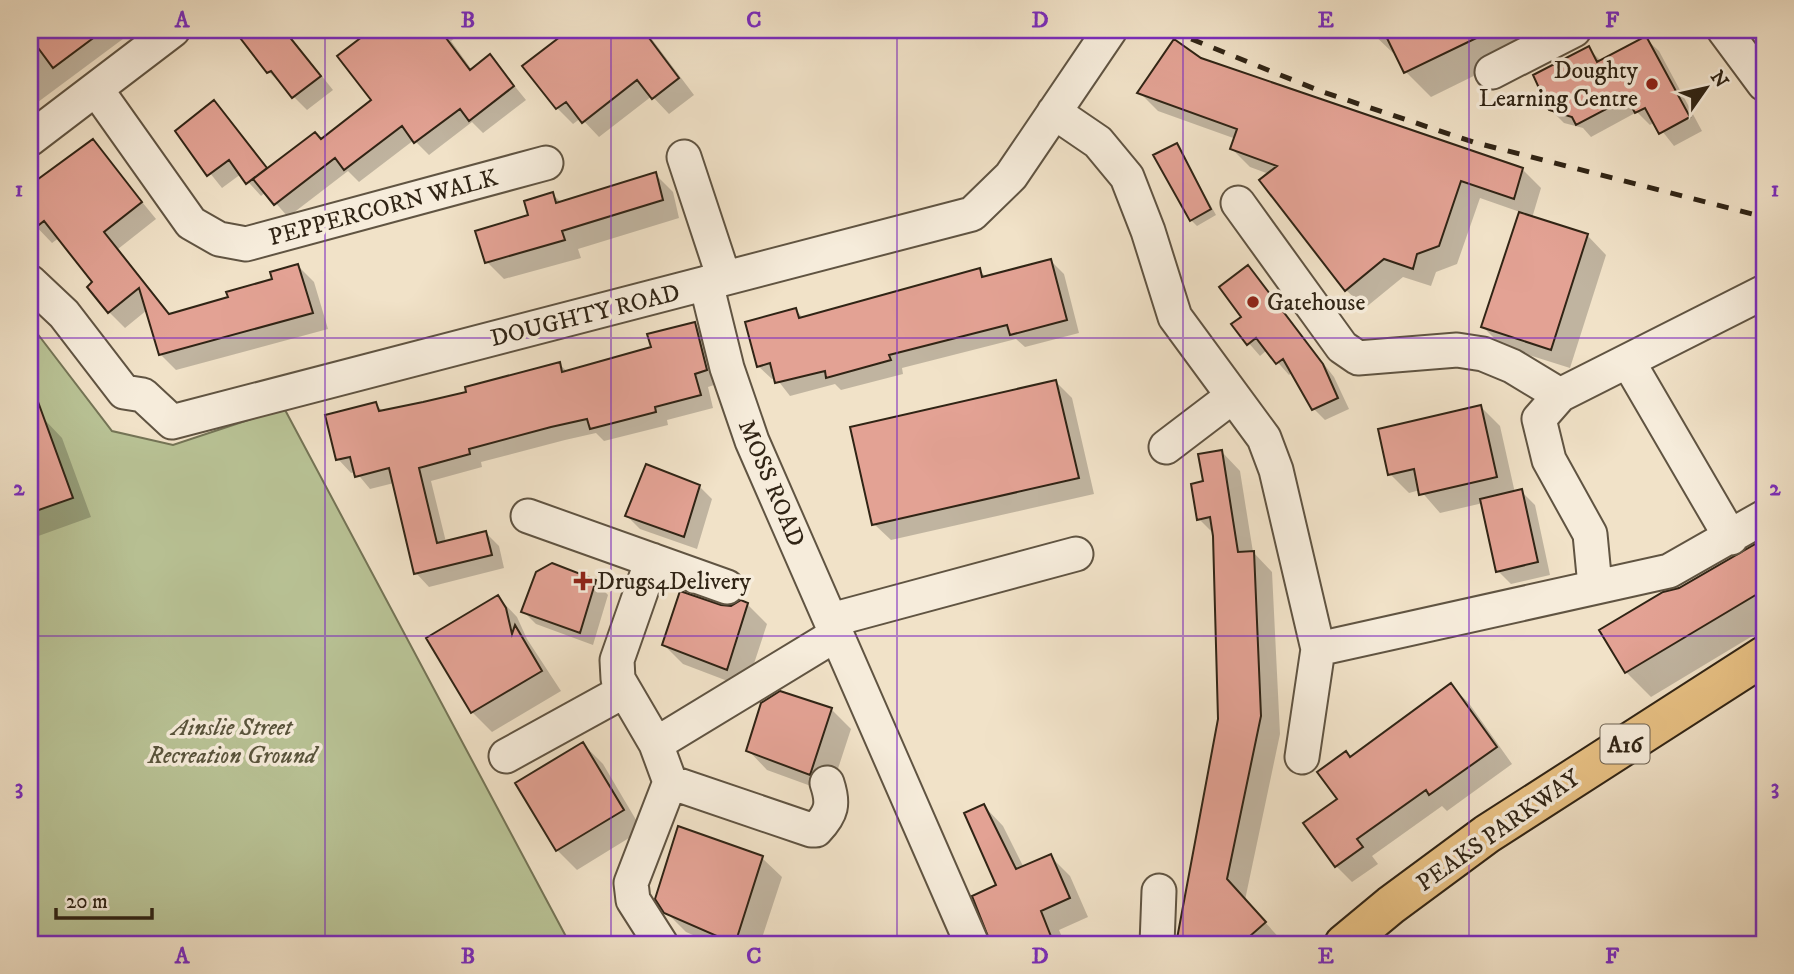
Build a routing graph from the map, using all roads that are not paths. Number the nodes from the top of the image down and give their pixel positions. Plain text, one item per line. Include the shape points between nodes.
1 (173, 30) edge
2 (1110, 30) edge
3 (1574, 30) edge
4 (1724, 30) edge
5 (1492, 72) dead end
6 (1764, 84) edge
7 (96, 89) junction
8 (1054, 112) junction
9 (30, 139) edge
10 (684, 157) dead end
11 (547, 163) dead end
12 (1238, 204) dead end
13 (715, 280) junction
14 (30, 282) edge
15 (1764, 292) edge
16 (1629, 363) junction
17 (1560, 395) junction
18 (1233, 396) junction
19 (1166, 447) dead end
20 (528, 516) dead end
21 (1764, 517) edge
22 (1731, 538) junction
23 (1076, 554) dead end
24 (652, 560) junction
25 (1595, 586) junction
26 (727, 587) dead end
27 (834, 627) junction
28 (1318, 649) junction
29 (1764, 656) edge
30 (624, 691) junction
31 (656, 744) junction
32 (506, 755) dead end
33 (1302, 757) dead end
34 (670, 782) junction
35 (827, 783) dead end
36 (1160, 891) dead end
37 (660, 944) edge
38 (972, 944) edge
39 (1157, 944) edge
40 (1345, 944) edge

1 - 7 street
2 - 8 street, DOUGHTY ROAD
3 - 5 street
4 - 6 street
7 - 9 street
7 - 11 street, PEPPERCORN WALK via 191,223 219,239 246,244
8 - 13 street, DOUGHTY ROAD via 1011,176 972,214
8 - 18 street via 1098,142 1127,177 1175,317
10 - 13 street, MOSS ROAD
12 - 17 street via 1342,348 1358,358 1457,350 1483,354
13 - 14 street, DOUGHTY ROAD via 172,422 143,395 124,392 64,314
13 - 27 street, MOSS ROAD via 727,368 752,441
15 - 16 street
16 - 17 street
16 - 22 street
17 - 25 street via 1539,419 1549,460 1590,534
18 - 19 street
18 - 28 street via 1264,438 1276,470
20 - 24 street
21 - 22 street
22 - 25 street via 1669,571
23 - 27 street
24 - 26 street
24 - 30 street via 617,660
25 - 28 street via 1545,601
27 - 31 street
27 - 38 street, MOSS ROAD
28 - 33 street
29 - 40 highway, PEAKS PARKWAY / A16 via 1487,834
30 - 31 street
30 - 32 street
31 - 34 street
34 - 35 street via 811,830 817,830 828,817 833,802
34 - 37 street via 631,883 633,900
36 - 39 street

